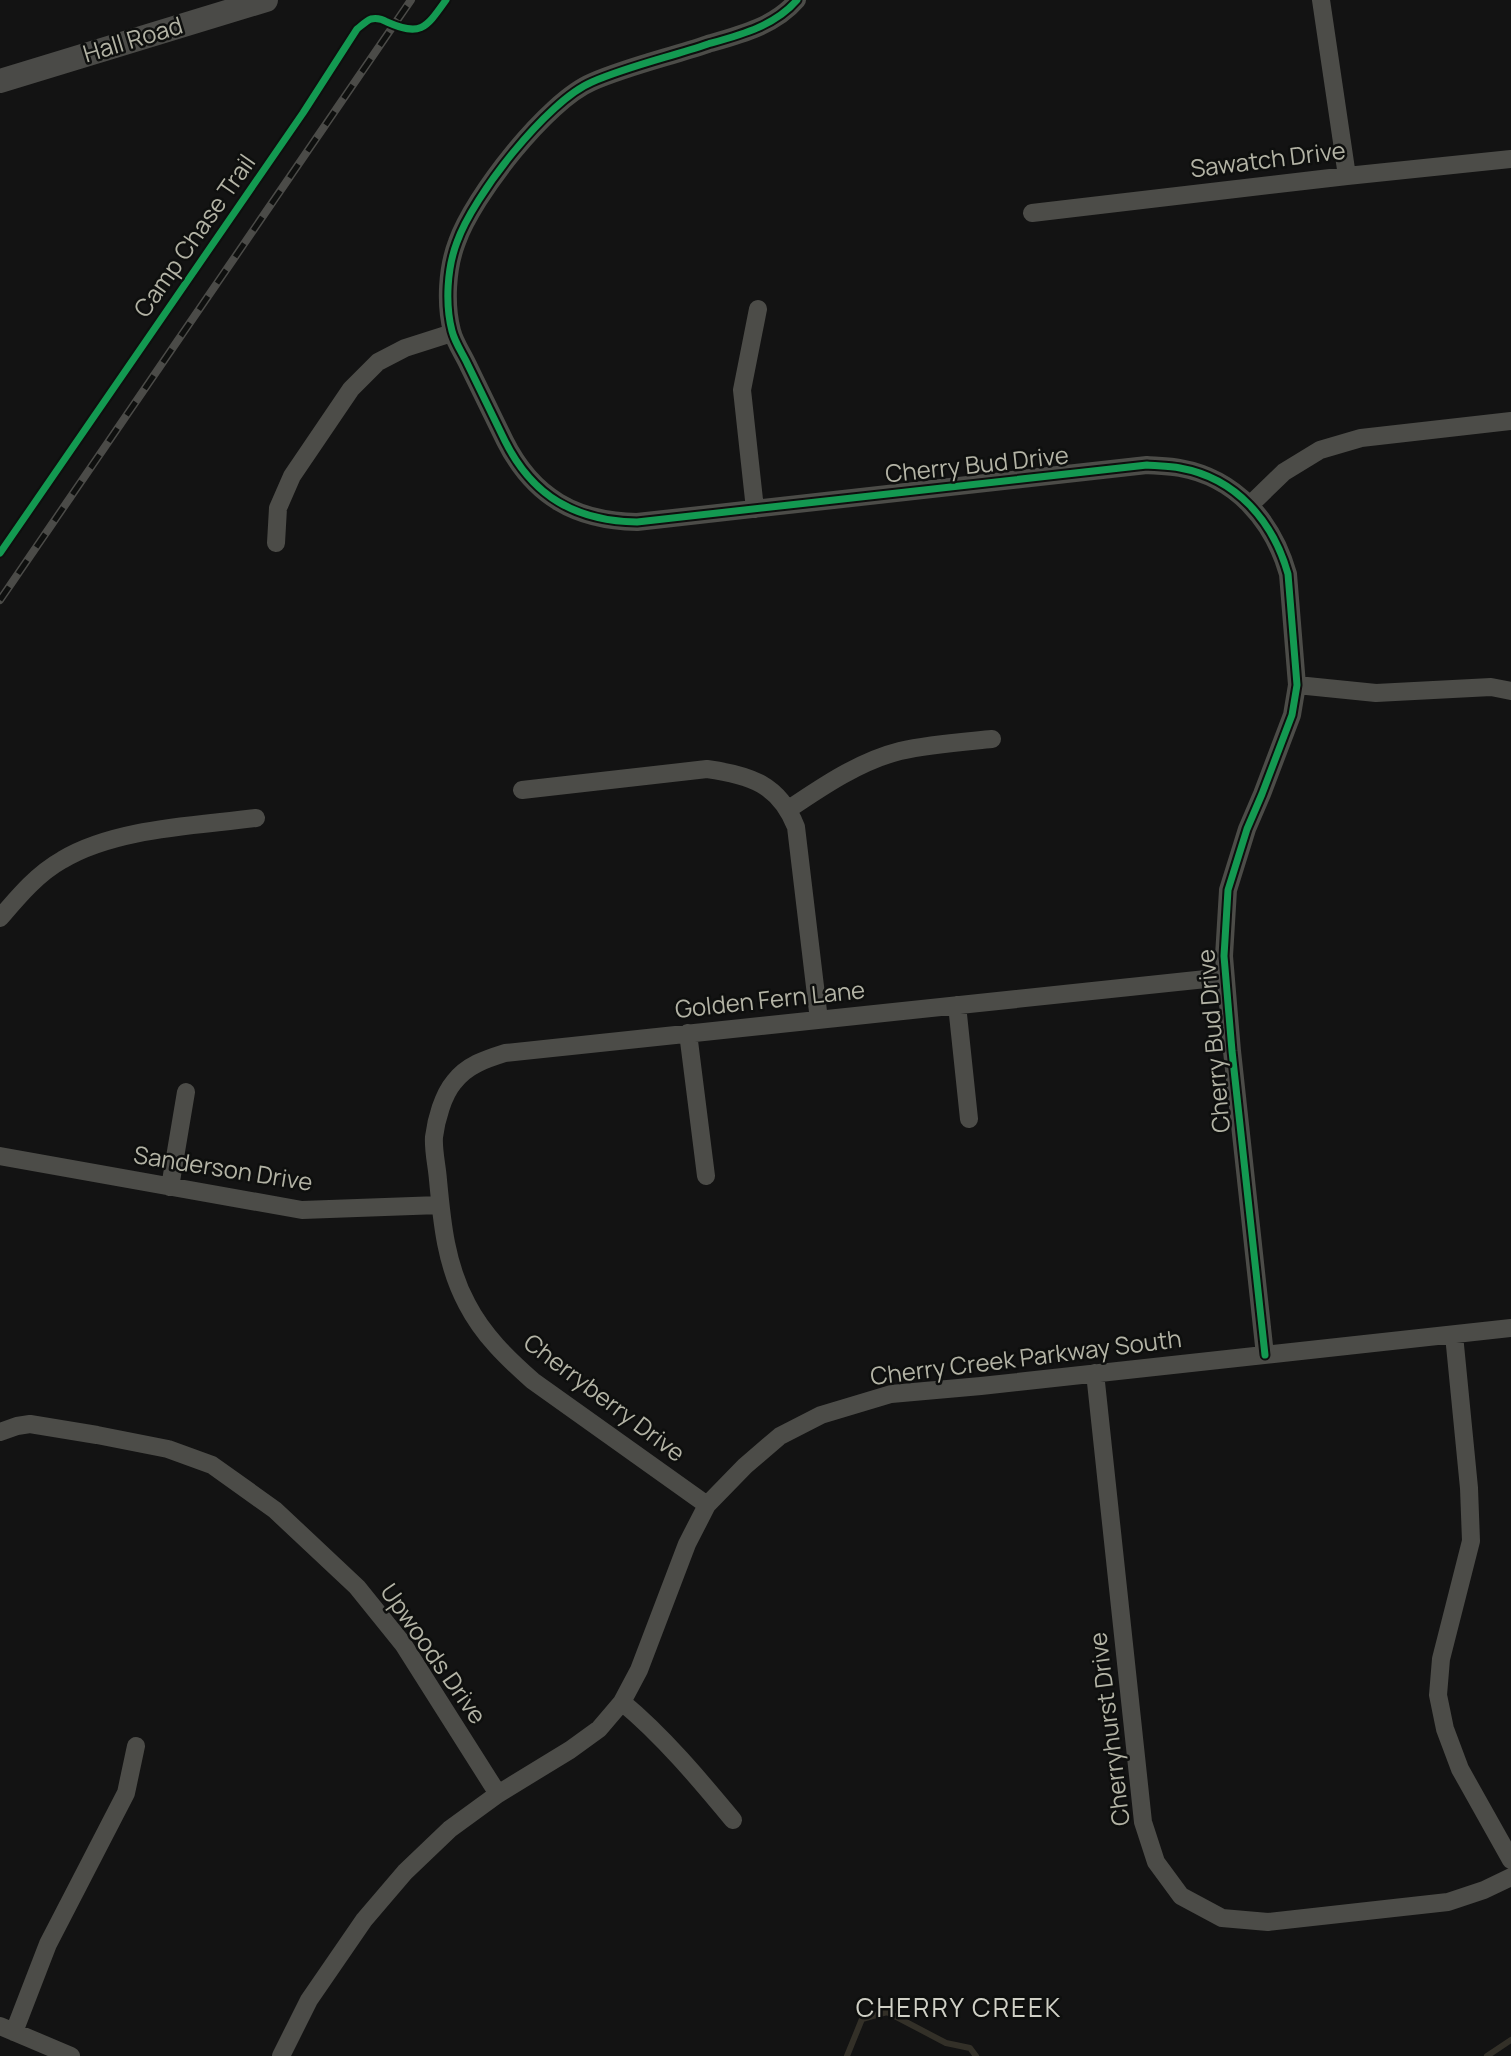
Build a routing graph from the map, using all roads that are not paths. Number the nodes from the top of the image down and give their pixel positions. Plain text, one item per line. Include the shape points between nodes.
1 (266, 0) edge
2 (797, 0) edge
3 (1321, 0) edge
4 (0, 81) edge
5 (1511, 159) edge
6 (1346, 176) junction
7 (1032, 213) dead end
8 (758, 309) dead end
9 (452, 333) junction
10 (1511, 421) edge
11 (1251, 504) junction
12 (755, 509) junction
13 (276, 543) dead end
14 (1297, 685) junction
15 (1511, 691) edge
16 (992, 739) dead end
17 (522, 790) dead end
18 (789, 809) junction
19 (256, 818) dead end
20 (0, 918) edge
21 (1226, 977) junction
22 (957, 1005) junction
23 (819, 1020) junction
24 (688, 1033) junction
25 (186, 1092) dead end
26 (969, 1119) dead end
27 (0, 1156) edge
28 (706, 1176) dead end
29 (170, 1187) junction
30 (440, 1205) junction
31 (1511, 1328) edge
32 (1454, 1335) junction
33 (1265, 1355) junction
34 (1095, 1373) junction
35 (8, 1429) edge
36 (707, 1505) junction
37 (622, 1702) junction
38 (136, 1746) dead end
39 (498, 1794) junction
40 (733, 1820) dead end
41 (1511, 1860) edge
42 (1511, 1877) edge
43 (7, 2029) edge
44 (71, 2056) edge
45 (281, 2056) edge

1 - 4 main road, Hall Road
2 - 9 street, Cherry Bud Drive via 772,21 589,83 561,102 513,151 461,233 448,303
3 - 6 street
5 - 6 street, Sawatch Drive
6 - 7 street, Sawatch Drive
8 - 12 street via 743,390
9 - 12 street, Cherry Bud Drive via 511,454 527,476 564,506 615,522
9 - 13 street via 378,362 351,389 292,476 278,508
10 - 11 street via 1361,438 1320,450 1284,472
11 - 12 street, Cherry Bud Drive via 1230,486 1202,475 1181,468 1147,466
11 - 14 street, Cherry Bud Drive via 1274,537 1285,566
14 - 15 street via 1376,693 1492,687
14 - 21 street, Cherry Bud Drive via 1292,715 1228,890
16 - 18 street via 897,752 822,787
17 - 18 street via 706,769 759,783
18 - 23 street via 800,854
19 - 20 street via 102,842 62,860 26,887
21 - 22 street, Golden Fern Lane
21 - 33 street, Cherry Bud Drive
22 - 23 street, Golden Fern Lane
22 - 26 street
23 - 24 street, Golden Fern Lane
24 - 28 street
24 - 30 street, Golden Fern Lane via 505,1053 477,1062 454,1082 442,1105 434,1138
25 - 29 street
27 - 29 street, Sanderson Drive
29 - 30 street, Sanderson Drive via 302,1210
30 - 36 street, Cherryberry Drive via 453,1273 467,1304 500,1351 533,1381
31 - 32 street, Cherry Creek Parkway South
32 - 33 street, Cherry Creek Parkway South
32 - 41 street via 1471,1541 1441,1659 1438,1695 1461,1769
33 - 34 street, Cherry Creek Parkway South
34 - 36 street, Cherry Creek Parkway South via 891,1394 821,1415 780,1436
34 - 42 street, Cherryhurst Drive via 1143,1822 1156,1862 1181,1896 1222,1918 1268,1922 1448,1902
35 - 39 street, Upwoods Drive via 30,1424 168,1449 212,1465 275,1510 357,1587 403,1644
36 - 37 street, Cherry Creek Parkway South
37 - 39 street, Cherry Creek Parkway South via 599,1729
37 - 40 street
38 - 43 street via 126,1793
39 - 45 street, Cherry Creek Parkway South via 450,1829 364,1920 309,2000
43 - 44 street

